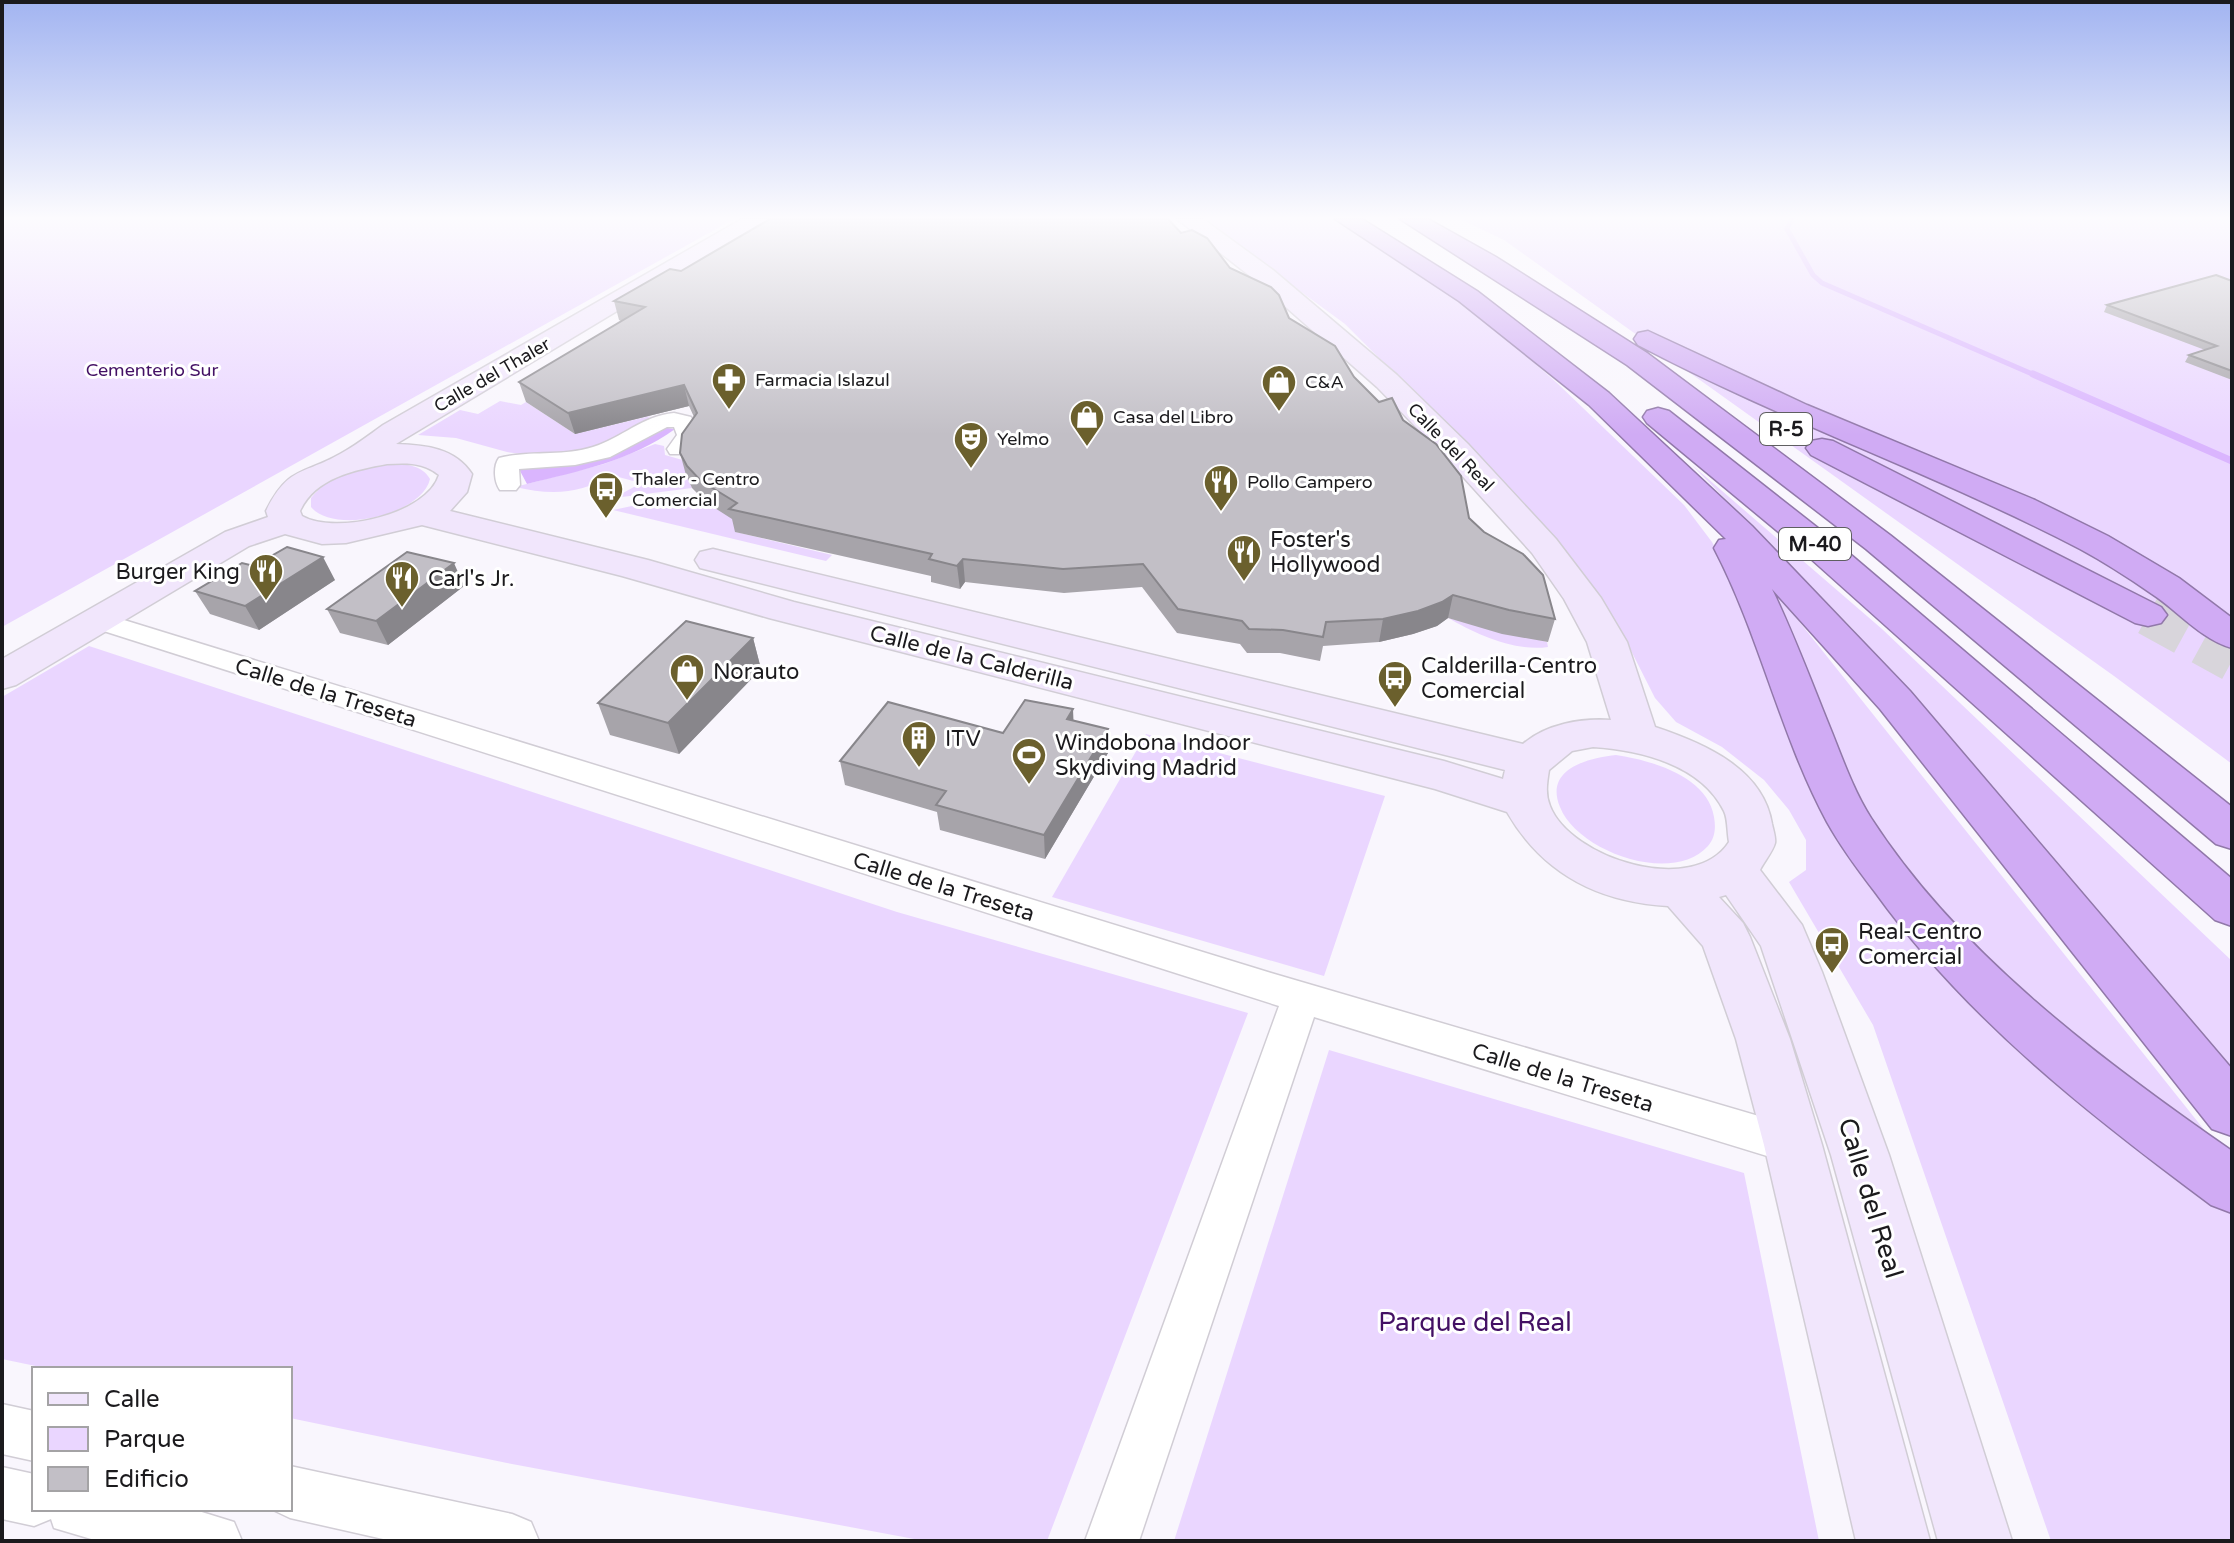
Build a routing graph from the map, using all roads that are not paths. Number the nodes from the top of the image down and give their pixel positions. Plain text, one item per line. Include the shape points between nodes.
1 (636, 291) edge
2 (1283, 291) edge
3 (1460, 291) edge
4 (1486, 291) edge
5 (1532, 291) edge
6 (1554, 291) edge
7 (1568, 291) edge
8 (1561, 369) junction
9 (678, 449) edge
10 (351, 461) junction
11 (508, 485) dead end
12 (435, 503) junction
13 (288, 510) junction
14 (2148, 615) tunnel mouth
15 (98, 620) junction
16 (2232, 636) edge
17 (2, 649) edge
18 (2, 676) edge
19 (1637, 736) junction
20 (1527, 781) junction
21 (2232, 832) edge
22 (1707, 879) junction
23 (2232, 907) edge
24 (1301, 997) junction
25 (2232, 1111) edge
26 (1793, 1145) junction
27 (2232, 1185) edge
28 (2, 1429) edge
29 (32, 1436) edge
30 (292, 1492) edge
31 (2, 1493) edge
32 (32, 1500) edge
33 (82, 1511) edge
34 (215, 1541) edge
35 (512, 1541) edge
36 (1112, 1541) edge
37 (1893, 1541) edge
38 (1975, 1541) edge

1 - 10 street, Calle del Thaler
2 - 19 street, Calle del Real via 1387,381 1544,546 1607,642
3 - 8 highway
4 - 23 highway, M-40 via 1571,347 1824,551
5 - 21 highway, M-40 via 1637,359 1878,542
6 - 14 highway, R-5 via 1784,428
7 - 16 highway via 1700,368 1968,480 2088,538 2170,588
8 - 25 highway via 1729,522 1895,700
8 - 27 highway via 1707,513 1730,544 1767,612 1847,817 1899,891 1946,946 2030,1027 2103,1090
9 - 11 street via 689,436 683,422 668,419 584,457 507,463
10 - 12 street via 421,454 446,461 456,474
10 - 13 street via 311,477
12 - 13 street via 380,529 337,534 302,530
12 - 20 street, Calle de la Calderilla via 894,606
13 - 15 street
13 - 17 street via 253,510
15 - 18 street
15 - 24 street, Calle de la Treseta
19 - 20 street via 1593,733 1555,742
19 - 22 street via 1683,752 1709,768 1747,809 1752,842
20 - 22 street via 1543,834 1580,863 1629,883
22 - 26 street via 1763,1039
22 - 38 street, Calle del Real via 1784,939 1860,1155
24 - 26 street, Calle de la Treseta
24 - 36 street
26 - 37 street
28 - 29 street
30 - 35 street
31 - 32 street
33 - 34 street

